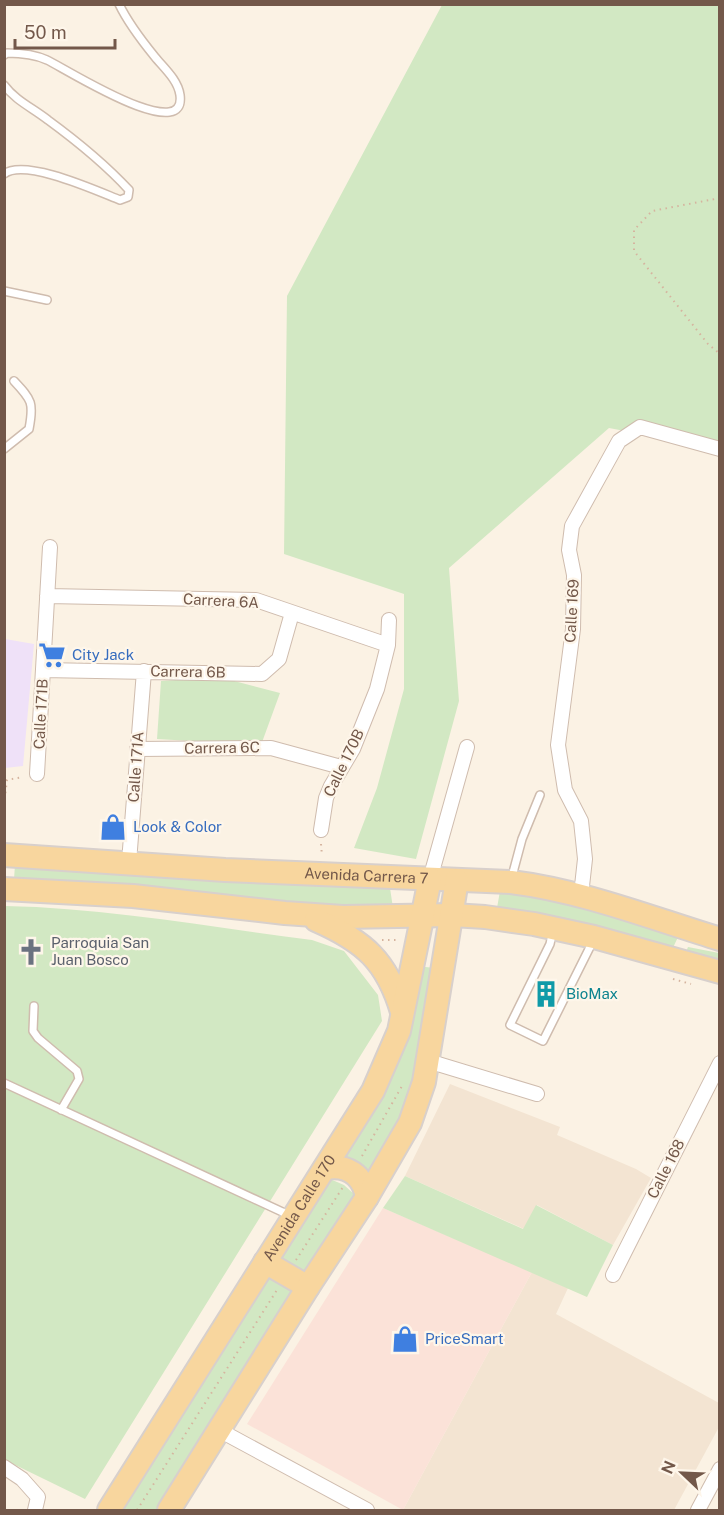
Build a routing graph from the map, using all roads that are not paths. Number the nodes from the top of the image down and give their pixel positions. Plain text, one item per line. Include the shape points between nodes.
1 (119, 4) edge
2 (4, 55) edge
3 (4, 86) edge
4 (4, 174) edge
5 (4, 291) edge
6 (47, 300) dead end
7 (14, 381) dead end
8 (4, 449) edge
9 (720, 449) edge
10 (50, 547) dead end
11 (47, 596) junction
12 (292, 613) junction
13 (388, 620) dead end
14 (388, 645) junction
15 (43, 670) junction
16 (144, 672) junction
17 (467, 747) dead end
18 (137, 749) junction
19 (341, 767) junction
20 (37, 774) road end
21 (540, 795) dead end
22 (321, 830) road end
23 (4, 855) edge
24 (129, 862) junction
25 (430, 879) junction
26 (458, 880) junction
27 (511, 882) junction
28 (4, 889) edge
29 (581, 895) junction
30 (304, 915) junction
31 (423, 915) junction
32 (452, 915) junction
33 (553, 928) junction
34 (709, 936) edge
35 (594, 937) junction
36 (677, 970) junction
37 (720, 972) edge
38 (34, 1006) dead end
39 (403, 1015) junction
40 (428, 1061) junction
41 (720, 1063) edge
42 (4, 1083) edge
43 (537, 1094) dead end
44 (61, 1110) junction
45 (325, 1168) junction
46 (367, 1197) junction
47 (293, 1217) junction
48 (265, 1262) junction
49 (614, 1275) dead end
50 (308, 1287) junction
51 (219, 1430) junction
52 (4, 1467) edge
53 (720, 1469) edge
54 (35, 1510) edge
55 (109, 1510) edge
56 (169, 1510) edge
57 (367, 1510) edge
58 (698, 1510) edge

1 - 2 lane via 126,19 173,78 181,96 172,111 160,113 109,95 60,66 30,54
3 - 4 lane via 102,161 129,190 128,197 120,200 37,170
5 - 6 lane
7 - 8 lane via 30,397 33,409 29,429
9 - 29 street, Calle 169 via 640,427 619,441 572,526 569,550 574,575 573,629 558,746 565,790 581,820 585,859
10 - 11 street, Calle 171B
11 - 12 street, Carrera 6A via 256,600
11 - 15 street, Calle 171B
12 - 14 street, Carrera 6A
12 - 16 street, Carrera 6B via 279,659 265,673
13 - 14 street, Calle 170B
14 - 19 street, Calle 170B via 377,689 353,749
15 - 16 street, Carrera 6B
15 - 20 street, Calle 171B
16 - 18 street, Calle 171A
17 - 25 street
18 - 19 street, Carrera 6C via 271,748
18 - 24 street, Calle 171A
19 - 22 street, Calle 170B via 326,798
21 - 27 lane via 522,839
23 - 24 main road, Avenida Carrera 7
24 - 25 main road, Avenida Carrera 7
25 - 26 main road, Avenida Carrera 7
25 - 31 main road, Avenida Calle 170
26 - 27 main road, Avenida Carrera 7
26 - 32 main road
27 - 29 main road, Avenida Carrera 7
28 - 30 main road via 133,896
29 - 34 main road, Avenida Carrera 7
30 - 31 main road
30 - 39 main road via 349,935 375,957 390,980
31 - 32 main road
31 - 39 main road, Avenida Calle 170
32 - 33 main road
32 - 40 main road
33 - 35 main road
33 - 35 lane via 550,945 510,1025 543,1041
34 - 36 main road via 688,936 681,946
35 - 36 main road
36 - 37 main road
38 - 44 lane via 33,1030 38,1038 79,1076
39 - 45 main road, Avenida Calle 170 via 373,1091
40 - 43 street
40 - 46 main road via 410,1123
41 - 49 street, Calle 168
42 - 44 lane
44 - 47 lane
45 - 46 main road via 340,1167 353,1172 363,1183
45 - 47 main road, Avenida Calle 170
46 - 50 main road
47 - 48 main road, Avenida Calle 170
48 - 50 main road
48 - 55 main road, Avenida Calle 170
50 - 51 main road
51 - 56 main road
51 - 57 street
52 - 54 street via 38,1497
53 - 58 street

